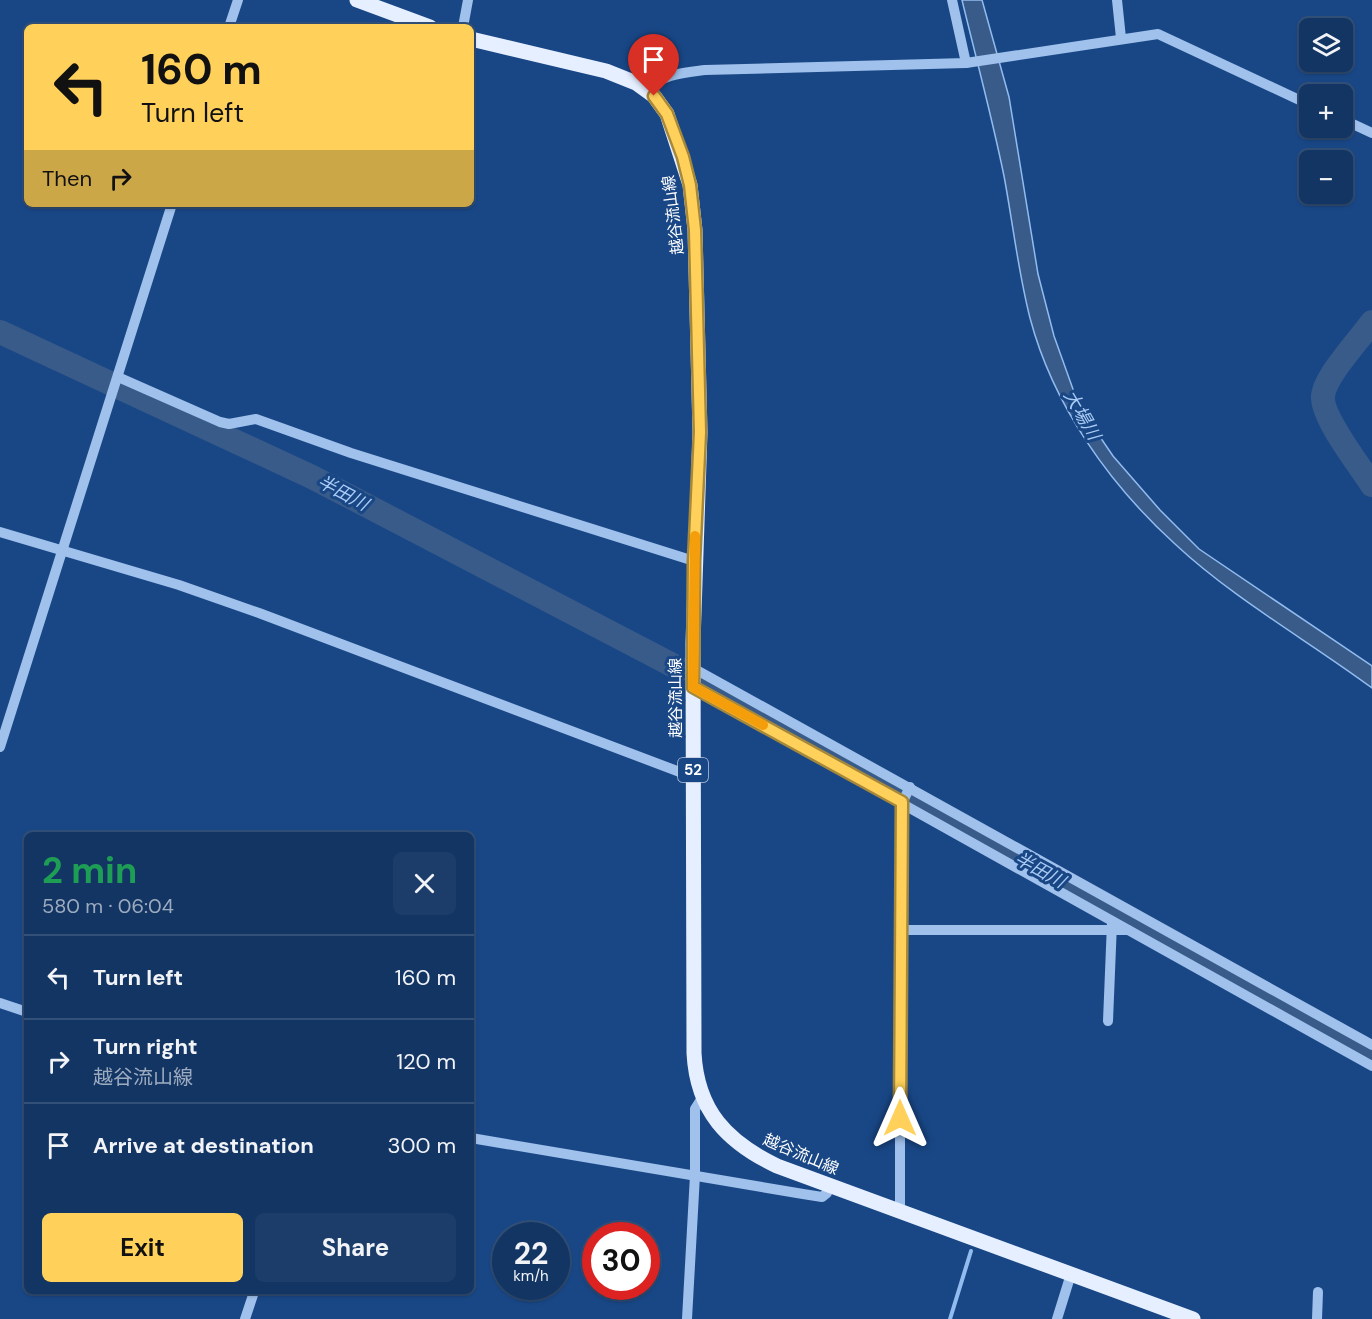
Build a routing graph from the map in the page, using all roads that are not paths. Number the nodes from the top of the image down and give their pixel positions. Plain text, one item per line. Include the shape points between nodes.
1 (237, 0) edge
2 (357, 0) edge
3 (468, 0) edge
4 (952, 0) edge
5 (1117, 0) edge
6 (230, 24) edge
7 (422, 24) edge
8 (464, 24) edge
9 (1121, 38) junction
10 (474, 40) edge
11 (969, 63) junction
12 (646, 90) junction
13 (1299, 100) edge
14 (1353, 124) edge
15 (1372, 133) edge
16 (171, 207) edge
17 (117, 382) junction
18 (0, 532) edge
19 (62, 551) junction
20 (694, 561) junction
21 (693, 668) junction
22 (693, 687) junction
23 (0, 747) edge
24 (693, 777) junction
25 (906, 795) junction
26 (1111, 915) junction
27 (900, 930) junction
28 (0, 1003) edge
29 (24, 1011) edge
30 (1108, 1021) dead end
31 (1372, 1046) edge
32 (1372, 1066) edge
33 (702, 1098) junction
34 (474, 1138) edge
35 (695, 1175) junction
36 (828, 1186) junction
37 (900, 1212) junction
38 (1071, 1274) junction
39 (1318, 1292) dead end
40 (253, 1294) edge
41 (245, 1319) edge
42 (687, 1319) edge
43 (1057, 1319) edge
44 (1193, 1319) edge
45 (1317, 1319) edge

1 - 6 street
2 - 7 main road
3 - 8 street
4 - 11 street
5 - 9 street
9 - 11 street
9 - 13 street via 1158,34
10 - 12 main road, 越谷流山線 / 52 via 606,71
11 - 12 street via 705,70 673,74 656,80
12 - 20 main road, 越谷流山線 / 52 via 661,105 675,134 693,210 700,432
14 - 15 street
16 - 17 street
17 - 19 street
17 - 20 street via 220,422 256,419 351,453
18 - 19 street
19 - 23 street
19 - 24 street via 259,613
20 - 21 main road, 越谷流山線 / 52
21 - 22 main road, 越谷流山線 / 52
21 - 25 street
22 - 24 main road, 越谷流山線 / 52
22 - 25 street
24 - 33 main road, 越谷流山線 / 52 via 694,1053
25 - 26 street
25 - 26 street
25 - 27 street
26 - 27 street
26 - 30 street
26 - 31 street
26 - 32 street
27 - 37 street
28 - 29 street
33 - 35 street via 695,1109
33 - 36 main road, 越谷流山線 / 52 via 718,1123 744,1148
34 - 35 street
35 - 36 street via 822,1197
35 - 42 street
36 - 37 main road, 越谷流山線 / 52
37 - 38 main road, 越谷流山線 / 52
38 - 43 street
38 - 44 main road, 越谷流山線 / 52
39 - 45 street
40 - 41 street

